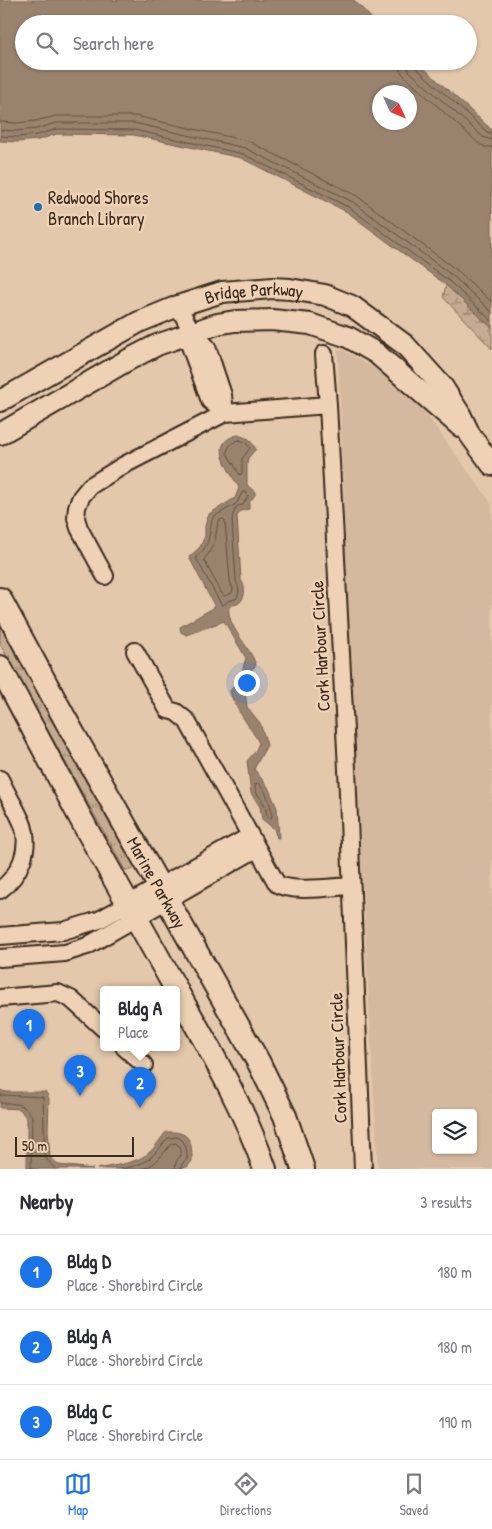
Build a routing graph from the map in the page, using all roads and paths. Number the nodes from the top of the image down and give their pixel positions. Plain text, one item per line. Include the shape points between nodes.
1 (178, 306) junction
2 (192, 332) junction
3 (324, 354) dead end
4 (0, 401) edge
5 (328, 405) junction
6 (225, 413) junction
7 (0, 434) edge
8 (470, 435) junction
9 (492, 465) edge
10 (106, 576) dead end
11 (0, 599) edge
12 (135, 651) dead end
13 (0, 667) edge
14 (0, 779) edge
15 (253, 842) junction
16 (350, 886) junction
17 (0, 890) edge
18 (163, 894) junction
19 (132, 911) junction
20 (0, 936) edge
21 (0, 958) edge
22 (174, 986) edge
23 (180, 996) edge
24 (0, 998) edge
25 (100, 1025) edge
26 (128, 1051) edge
27 (144, 1065) dead end
28 (265, 1169) edge
29 (303, 1169) edge
30 (363, 1169) edge

1 - 2 street
1 - 4 street, Bridge Parkway via 139,322
1 - 8 street, Bridge Parkway via 222,292 273,288 325,295 352,306 405,345 422,362 442,386
2 - 6 street via 207,347 223,395
2 - 7 street, Bridge Parkway via 126,361
2 - 8 street, Bridge Parkway via 226,322 272,320 310,324 348,337 376,353
3 - 5 street, Cork Harbour Circle
5 - 6 street
5 - 16 street, Cork Harbour Circle
6 - 10 street via 124,465 83,493 76,510 77,523
8 - 9 street, Bridge Parkway
11 - 18 main road, Marine Parkway
12 - 15 street via 168,710 176,712 187,722
13 - 19 main road, Marine Parkway
14 - 17 street via 22,824 26,841 17,872
15 - 16 street via 274,881 282,888
15 - 18 street
16 - 30 street, Cork Harbour Circle
18 - 19 street
18 - 29 main road, Marine Parkway via 266,1078 285,1116
19 - 20 street via 63,931
19 - 21 street via 102,938 75,951
19 - 22 main road, Marine Parkway
23 - 28 main road, Marine Parkway via 230,1086
24 - 25 street via 58,993 71,999
26 - 27 street

